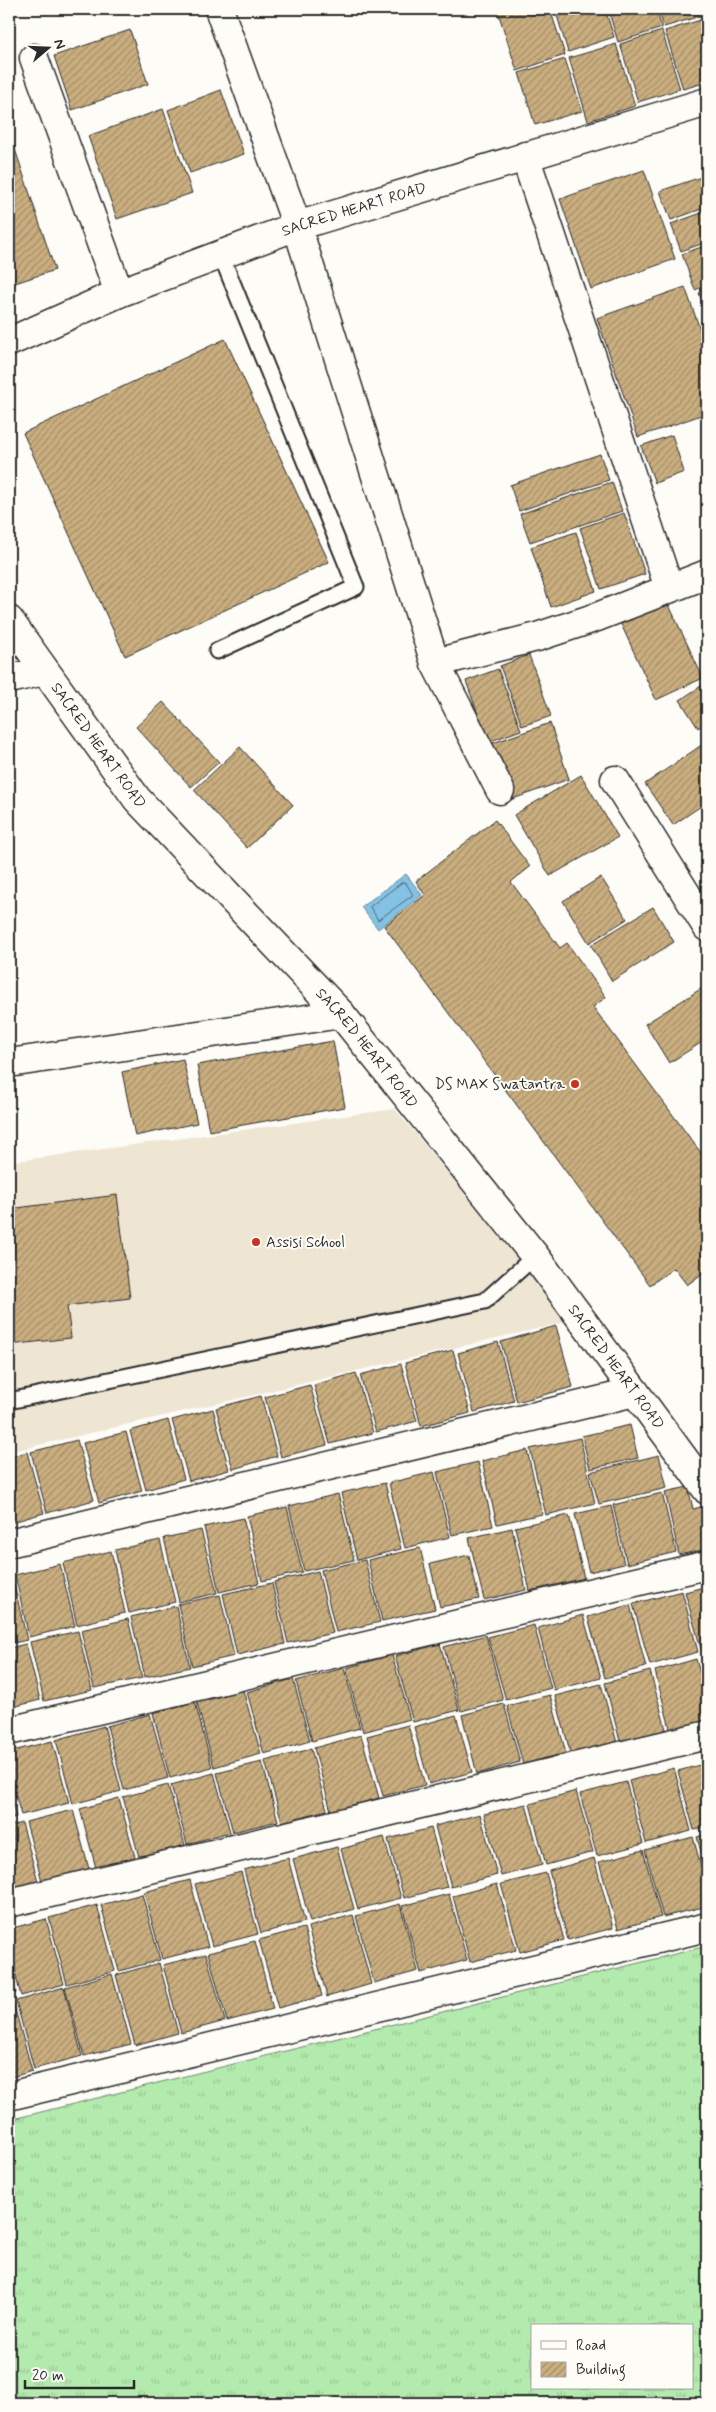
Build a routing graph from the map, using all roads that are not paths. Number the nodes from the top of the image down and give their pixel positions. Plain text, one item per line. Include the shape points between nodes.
1 (219, 9) edge
2 (34, 58) dead end
3 (707, 102) edge
4 (525, 156) junction
5 (297, 226) junction
6 (221, 255) junction
7 (119, 293) junction
8 (9, 342) edge
9 (707, 574) edge
10 (670, 588) junction
11 (9, 620) edge
12 (217, 650) dead end
13 (435, 664) junction
14 (44, 671) junction
15 (9, 679) edge
16 (615, 780) dead end
17 (500, 790) dead end
18 (707, 926) edge
19 (341, 1014) junction
20 (9, 1063) edge
21 (535, 1256) junction
22 (635, 1392) junction
23 (9, 1401) edge
24 (707, 1490) edge
25 (9, 1543) edge
26 (707, 1565) edge
27 (9, 1731) edge
28 (707, 1735) edge
29 (9, 1903) edge
30 (707, 1927) edge
31 (9, 2096) edge

1 - 5 street
2 - 7 street
3 - 4 street, SACRED HEART ROAD
4 - 5 street, SACRED HEART ROAD
4 - 10 street
5 - 6 street, SACRED HEART ROAD
5 - 13 street
6 - 7 street, SACRED HEART ROAD
6 - 12 lane via 356,587
7 - 8 street, SACRED HEART ROAD
9 - 10 street
10 - 13 street via 597,617
11 - 14 street, SACRED HEART ROAD
13 - 17 street
14 - 15 street
14 - 19 street, SACRED HEART ROAD via 137,799
16 - 18 street
19 - 20 street
19 - 21 street, SACRED HEART ROAD
21 - 22 street, SACRED HEART ROAD
21 - 23 lane via 486,1301
22 - 24 street, SACRED HEART ROAD
22 - 25 street
26 - 27 street
28 - 29 street
30 - 31 street

